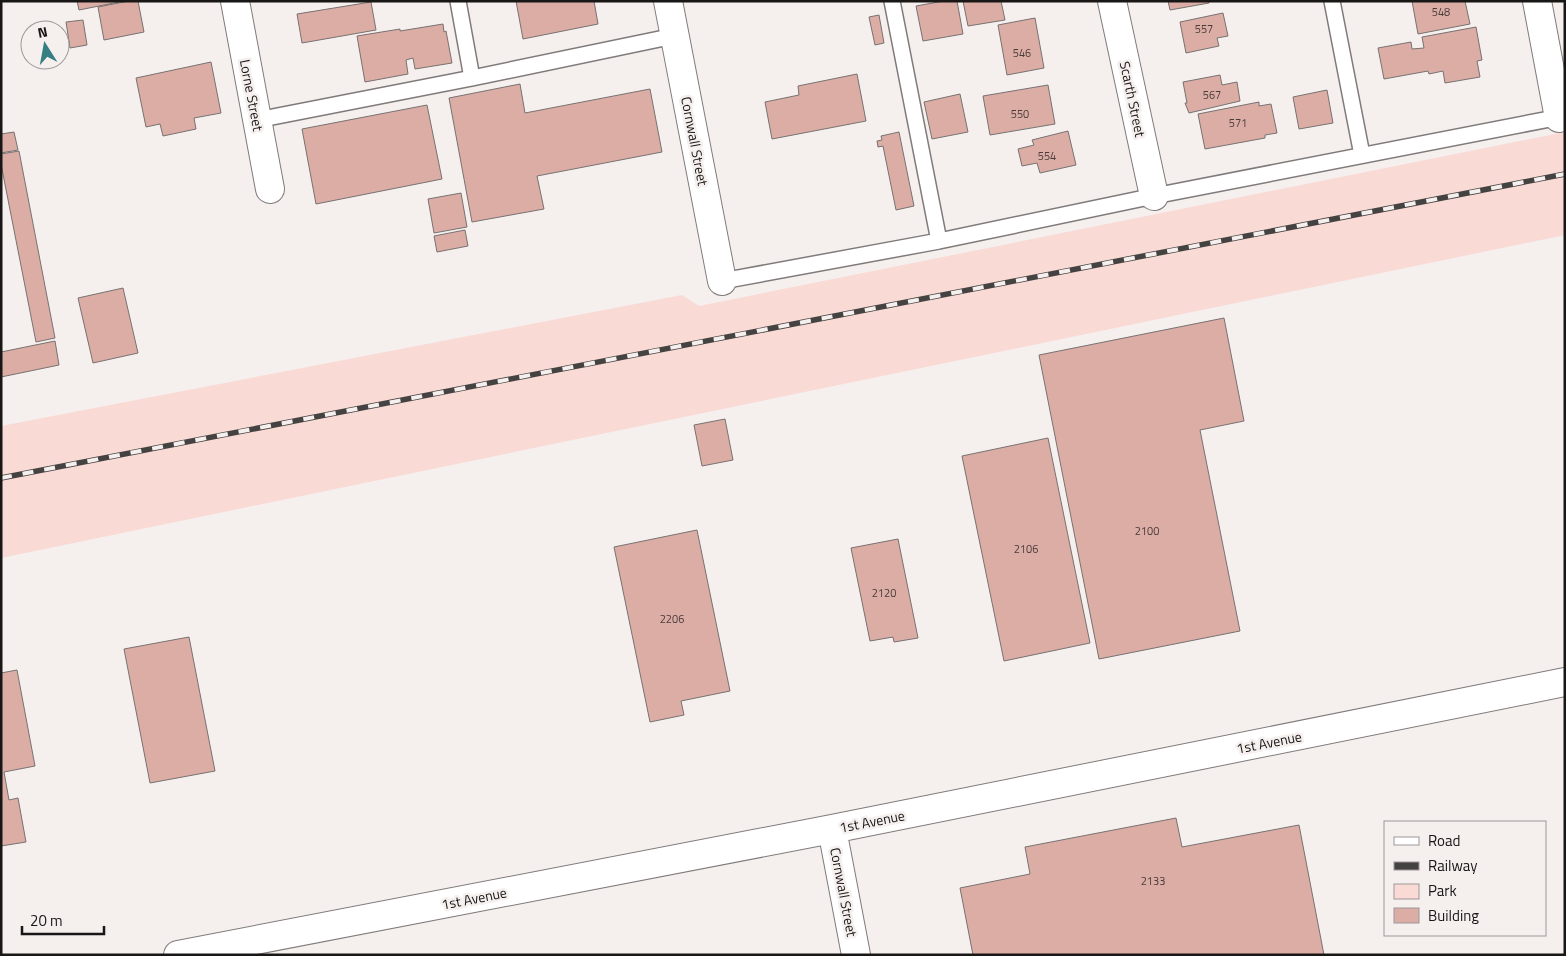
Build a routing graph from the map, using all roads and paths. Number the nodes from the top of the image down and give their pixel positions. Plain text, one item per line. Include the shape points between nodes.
1 (235, 1) edge
2 (458, 1) edge
3 (668, 1) edge
4 (892, 1) edge
5 (1112, 1) edge
6 (1332, 1) edge
7 (1536, 1) edge
8 (674, 36) junction
9 (472, 78) junction
10 (1562, 117) edge
11 (257, 120) junction
12 (1362, 156) junction
13 (270, 189) dead end
14 (1154, 196) junction
15 (939, 241) junction
16 (722, 281) joint
17 (1565, 682) edge
18 (832, 829) junction
19 (178, 955) edge
20 (856, 955) edge

1 - 11 street, Lorne Street
2 - 9 lane
3 - 8 street, Cornwall Street
4 - 15 lane
5 - 14 street, Scarth Street
6 - 12 lane
7 - 10 street
8 - 9 lane
8 - 16 street, Cornwall Street
9 - 11 lane
10 - 12 lane
11 - 13 street, Lorne Street
12 - 14 lane
14 - 15 lane
15 - 16 lane
17 - 18 street, 1st Avenue
18 - 19 street, 1st Avenue
18 - 20 street, Cornwall Street

